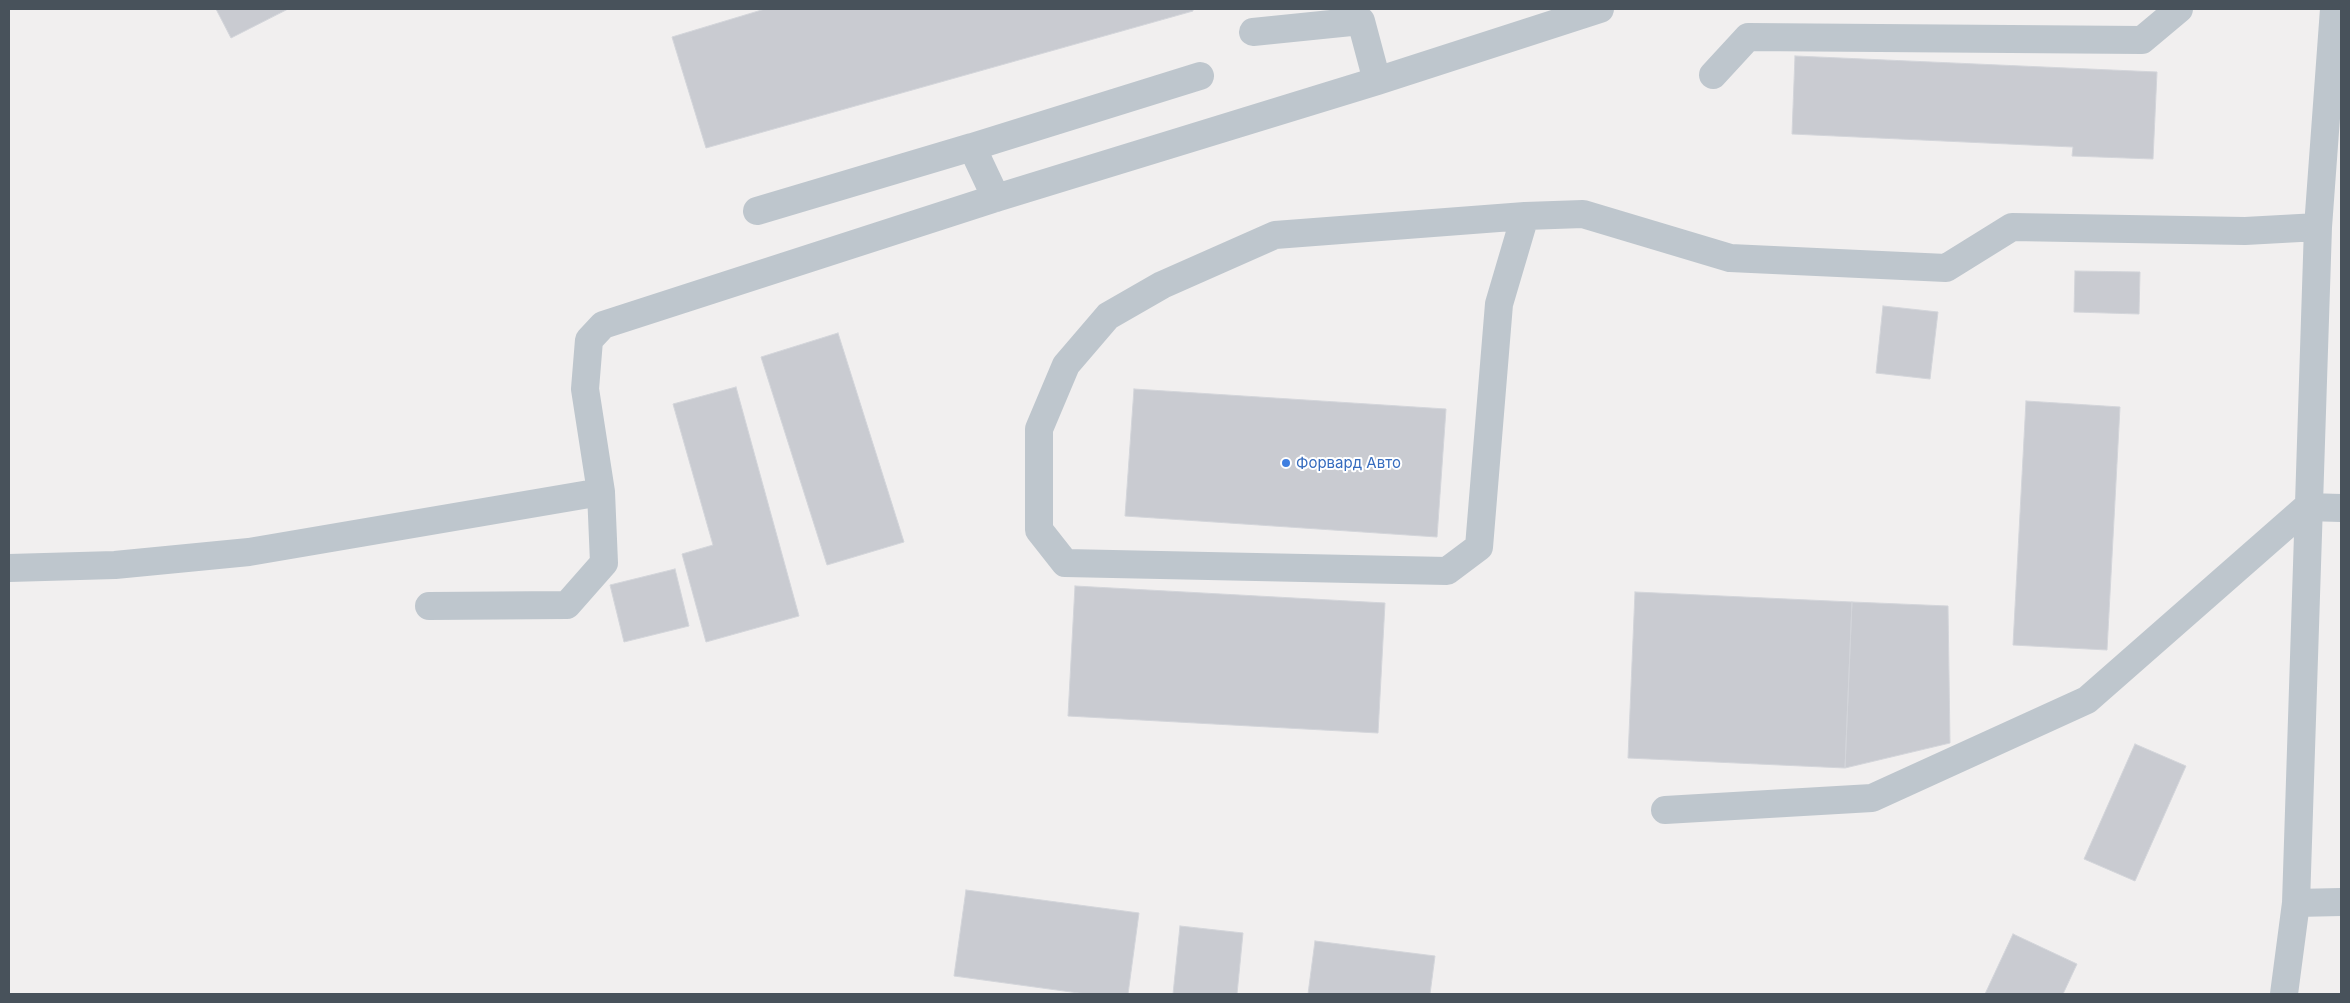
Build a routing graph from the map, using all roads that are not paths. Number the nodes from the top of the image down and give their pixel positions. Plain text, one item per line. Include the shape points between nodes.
1 (1600, 9) edge
2 (2178, 9) edge
3 (2334, 9) edge
4 (1253, 32) dead end
5 (1713, 75) dead end
6 (1200, 76) dead end
7 (1377, 80) junction
8 (972, 147) junction
9 (996, 198) junction
10 (757, 211) dead end
11 (1525, 216) junction
12 (2318, 227) junction
13 (601, 492) junction
14 (2307, 507) junction
15 (2341, 508) edge
16 (9, 568) edge
17 (428, 606) dead end
18 (1665, 810) dead end
19 (2341, 902) edge
20 (2296, 903) junction
21 (2284, 994) edge

1 - 7 street
2 - 5 street via 2142,40 1748,37
3 - 12 street
4 - 7 street via 1361,21
6 - 8 street
7 - 9 street
8 - 9 street
8 - 10 street
9 - 13 street via 603,325 589,340 585,389
11 - 11 street via 1499,304 1479,547 1447,572 1065,563 1039,530 1040,429 1066,365 1108,316 1162,285 1275,235
11 - 12 street via 1583,214 1730,258 1946,268 2012,227 2245,231
12 - 14 street
13 - 16 street via 249,552 115,565
13 - 17 street via 604,563 567,605
14 - 15 street
14 - 18 street via 2087,700 1872,798
14 - 20 street
19 - 20 street
20 - 21 street

